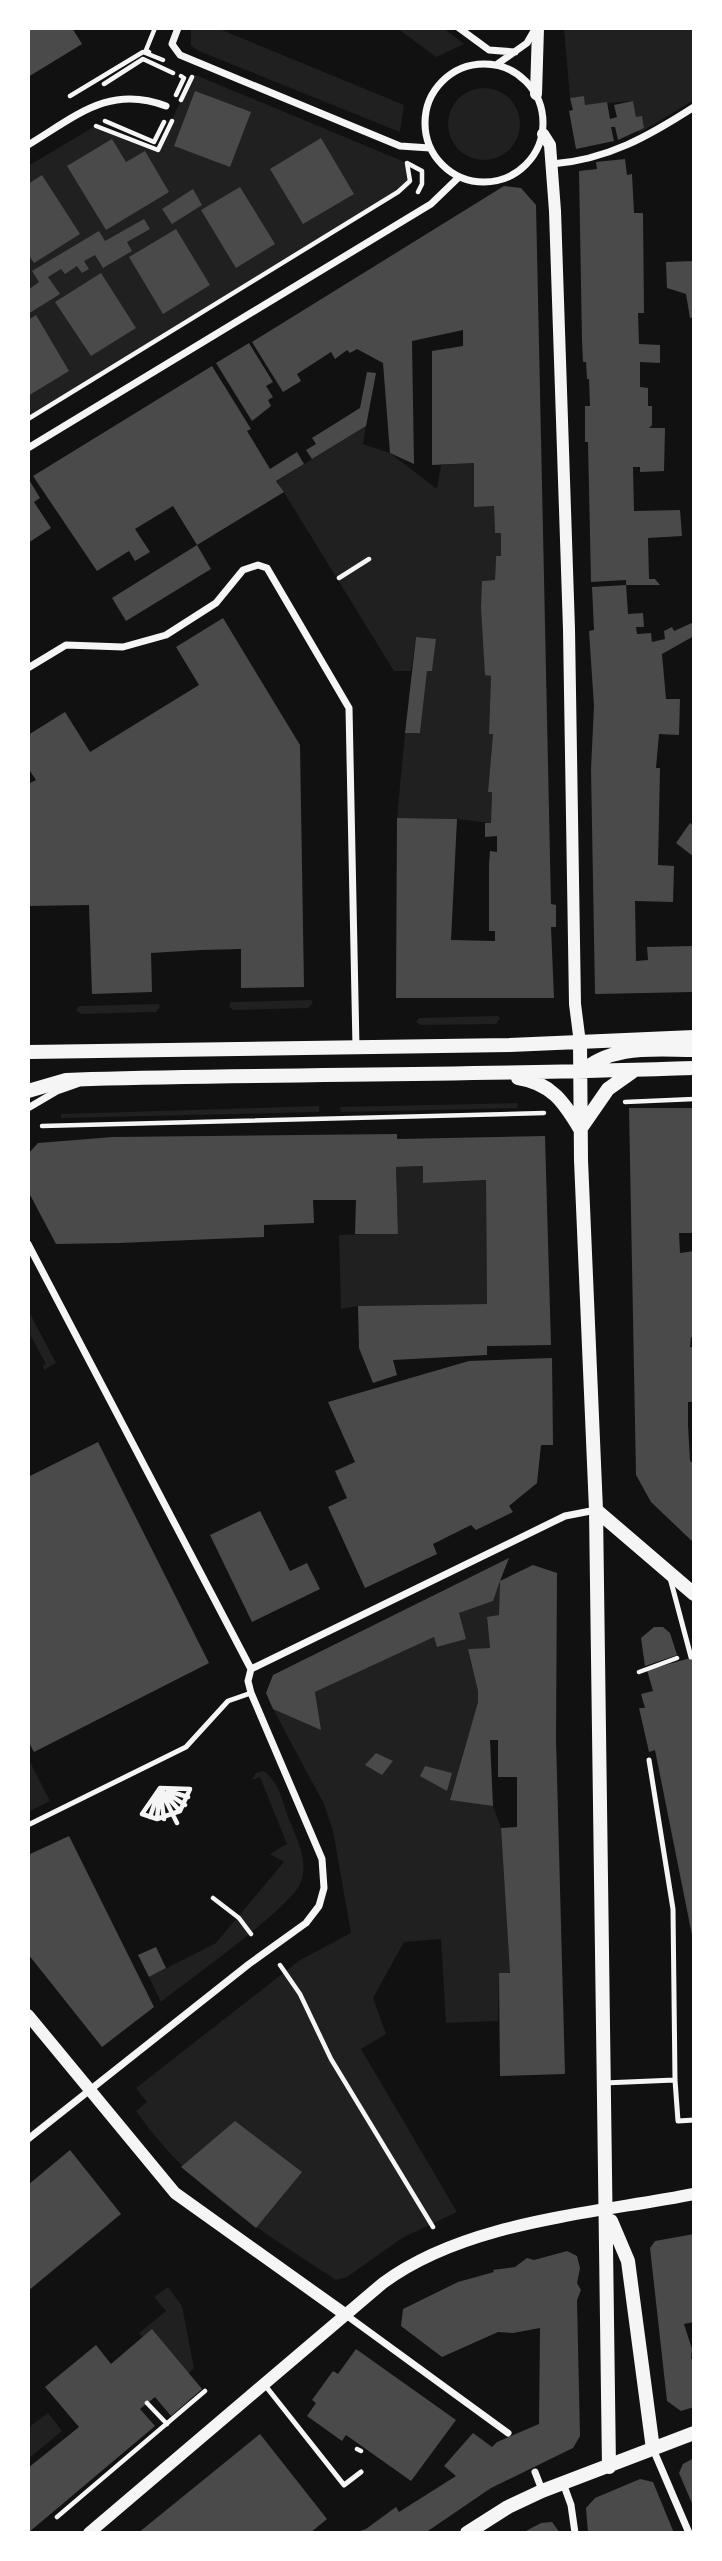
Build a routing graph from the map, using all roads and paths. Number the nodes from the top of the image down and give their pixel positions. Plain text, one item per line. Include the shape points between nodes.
1 (178, 28) edge
2 (458, 28) edge
3 (537, 28) edge
4 (489, 50) junction
5 (515, 52) junction
6 (496, 65) junction
7 (536, 94) junction
8 (166, 106) dead end
9 (694, 107) edge
10 (543, 134) junction
11 (28, 145) edge
12 (430, 148) junction
13 (552, 164) junction
14 (459, 177) junction
15 (412, 199) dead end
16 (167, 342) dead end
17 (28, 419) edge
18 (28, 427) edge
19 (28, 448) edge
20 (369, 559) dead end
21 (339, 578) dead end
22 (28, 668) edge
23 (694, 1037) edge
24 (580, 1042) junction
25 (356, 1048) junction
26 (694, 1050) edge
27 (28, 1052) edge
28 (694, 1068) edge
29 (635, 1071) junction
30 (489, 1073) junction
31 (580, 1073) junction
32 (91, 1079) junction
33 (28, 1091) edge
34 (28, 1108) edge
35 (526, 1114) dead end
36 (41, 1126) dead end
37 (580, 1129) junction
38 (28, 1244) edge
39 (596, 1510) junction
40 (669, 1571) junction
41 (694, 1594) edge
42 (691, 1656) joint
43 (251, 1669) junction
44 (639, 1672) dead end
45 (251, 1693) junction
46 (649, 1759) dead end
47 (160, 1788) junction
48 (185, 1805) junction
49 (180, 1811) junction
50 (173, 1815) junction
51 (157, 1819) junction
52 (164, 1819) junction
53 (177, 1823) dead end
54 (28, 1825) edge
55 (213, 1898) dead end
56 (251, 1934) dead end
57 (280, 1965) dead end
58 (28, 2015) edge
59 (675, 2080) junction
60 (604, 2083) junction
61 (91, 2092) junction
62 (694, 2120) edge
63 (28, 2139) edge
64 (694, 2194) edge
65 (607, 2211) junction
66 (433, 2227) dead end
67 (346, 2315) junction
68 (264, 2384) junction
69 (205, 2391) dead end
70 (148, 2403) dead end
71 (167, 2424) junction
72 (508, 2433) dead end
73 (694, 2433) edge
74 (653, 2449) junction
75 (609, 2467) junction
76 (360, 2472) dead end
77 (535, 2472) dead end
78 (563, 2483) junction
79 (542, 2491) junction
80 (57, 2517) dead end
81 (89, 2533) edge
82 (467, 2533) edge
83 (575, 2533) edge
84 (689, 2533) edge

1 - 12 street via 172,44 180,55 400,146
2 - 4 street
3 - 5 street
3 - 7 street
4 - 5 street
4 - 6 street
5 - 6 street
6 - 7 street via 519,75
6 - 12 street via 467,66 442,81 426,113
7 - 10 street
8 - 11 street via 148,99 102,100
9 - 13 street via 640,142 604,155
10 - 13 street via 550,145
10 - 14 street via 529,162 511,176 489,183
12 - 14 street via 447,170
13 - 24 street via 569,629 575,1004
14 - 19 street via 431,204
15 - 17 path via 423,176 407,163 410,181 398,192
16 - 18 path
20 - 21 path
22 - 25 street via 66,645 123,647 166,635 216,603 243,570 258,565 267,568 349,708
23 - 24 main road
24 - 25 main road
24 - 31 main road
25 - 27 main road
26 - 31 main road via 622,1051 591,1063
28 - 29 main road
29 - 31 main road
29 - 37 main road via 608,1089
30 - 31 main road
30 - 32 main road
30 - 37 main road via 544,1084
31 - 37 main road
32 - 33 main road via 66,1080
32 - 34 street
35 - 36 path
37 - 39 main road
38 - 43 street
39 - 40 main road
39 - 43 street via 565,1516
39 - 60 main road
40 - 41 main road
40 - 42 lane
42 - 44 path
43 - 45 street
45 - 54 lane via 228,1701 186,1747
45 - 61 street via 322,1859 324,1888 319,1906 306,1923
46 - 59 lane via 673,1909
47 - 48 path
47 - 48 path via 190,1789
47 - 49 path
47 - 50 path
47 - 51 path
47 - 51 path via 150,1818
47 - 52 path
48 - 49 path
49 - 50 path
50 - 52 path
50 - 53 path
51 - 52 path
55 - 56 path
57 - 66 path
58 - 61 street
59 - 60 lane
59 - 62 lane via 678,2121
60 - 65 main road
61 - 63 street
61 - 67 street via 175,2193
64 - 65 street
65 - 67 street via 510,2228 448,2246 401,2270
65 - 74 main road via 628,2261
65 - 75 main road
67 - 68 street
67 - 72 street
68 - 76 lane via 344,2485
68 - 81 street
69 - 71 path
70 - 71 path
71 - 80 path
73 - 74 main road
74 - 75 main road
74 - 84 street
75 - 78 main road
77 - 79 street
78 - 79 main road
78 - 83 street
79 - 82 main road

